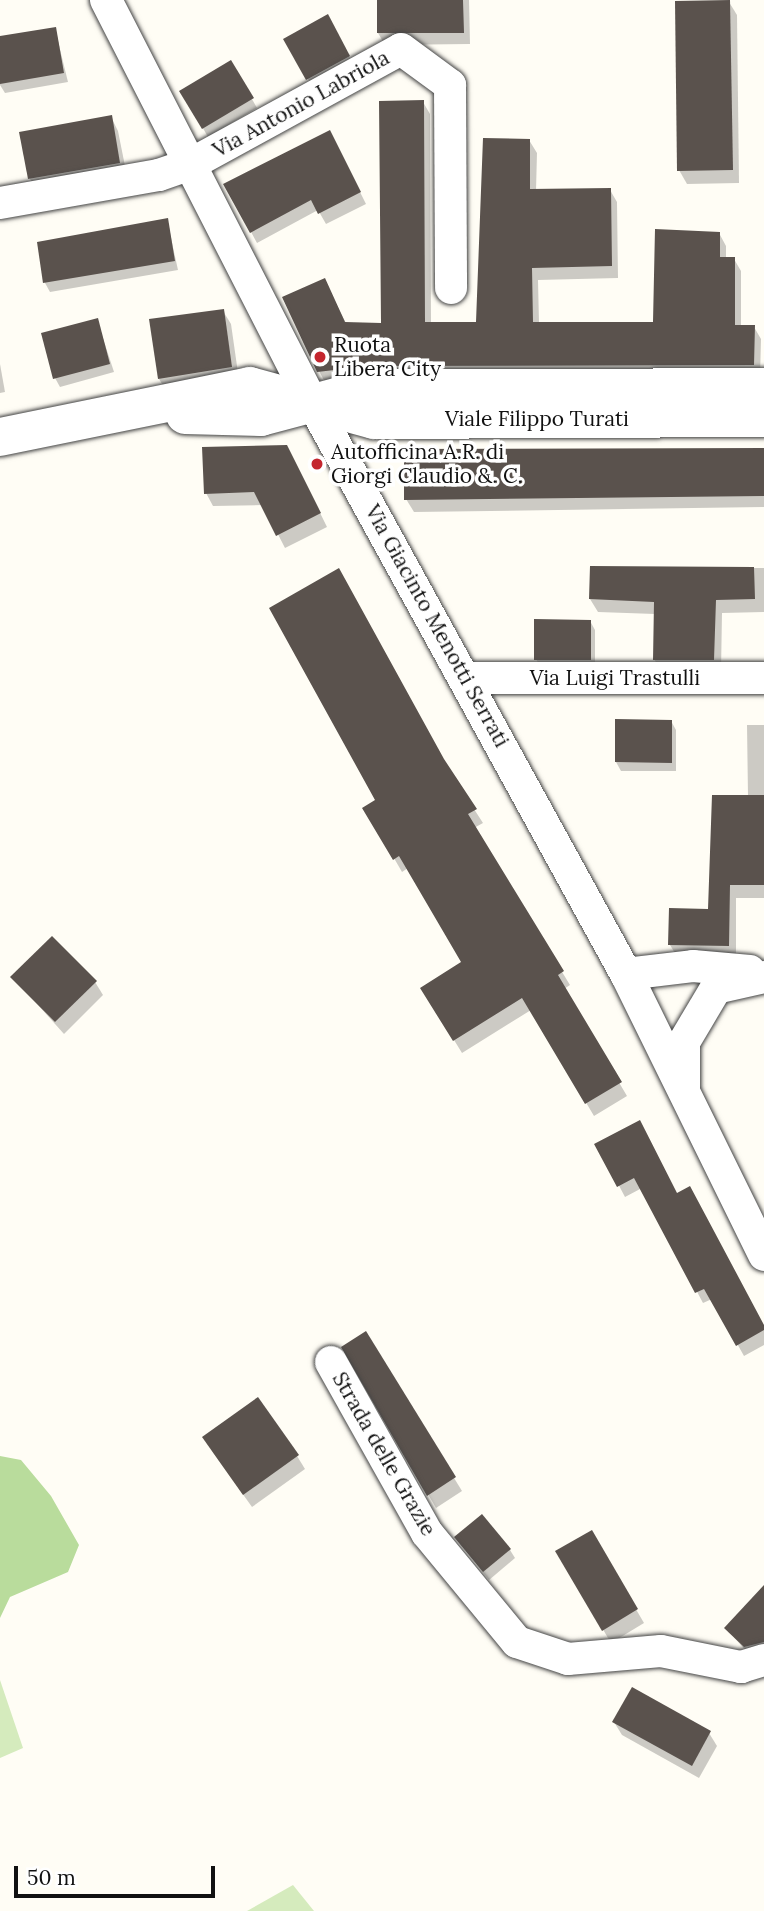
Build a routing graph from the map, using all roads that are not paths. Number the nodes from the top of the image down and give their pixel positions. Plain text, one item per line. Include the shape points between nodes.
1 (106, 0) edge
2 (191, 164) junction
3 (0, 203) edge
4 (452, 288) dead end
5 (764, 387) edge
6 (312, 402) junction
7 (764, 418) edge
8 (0, 437) edge
9 (467, 678) junction
10 (764, 678) edge
11 (626, 974) junction
12 (764, 975) edge
13 (716, 988) junction
14 (684, 1100) junction
15 (764, 1255) edge
16 (331, 1362) dead end
17 (764, 1660) edge

1 - 2 street, Via Giacinto Menotti Serrati
2 - 3 street via 159,175
2 - 4 street, Via Antonio Labriola via 401,49 450,85
2 - 6 street, Via Giacinto Menotti Serrati
5 - 6 street, Viale Filippo Turati via 370,388
6 - 7 street, Viale Filippo Turati via 374,420
6 - 8 street, Viale Filippo Turati via 261,417 109,413
6 - 9 street, Via Giacinto Menotti Serrati
9 - 10 street, Via Luigi Trastulli
9 - 11 street, Via Giacinto Menotti Serrati
11 - 12 street via 693,966
11 - 13 street via 667,985
11 - 14 street, Via Giacinto Menotti Serrati
12 - 13 street
13 - 14 street via 684,1042
14 - 15 street, Via Giacinto Menotti Serrati
16 - 17 street, Strada delle Grazie via 427,1533 517,1642 568,1659 661,1651 741,1667

